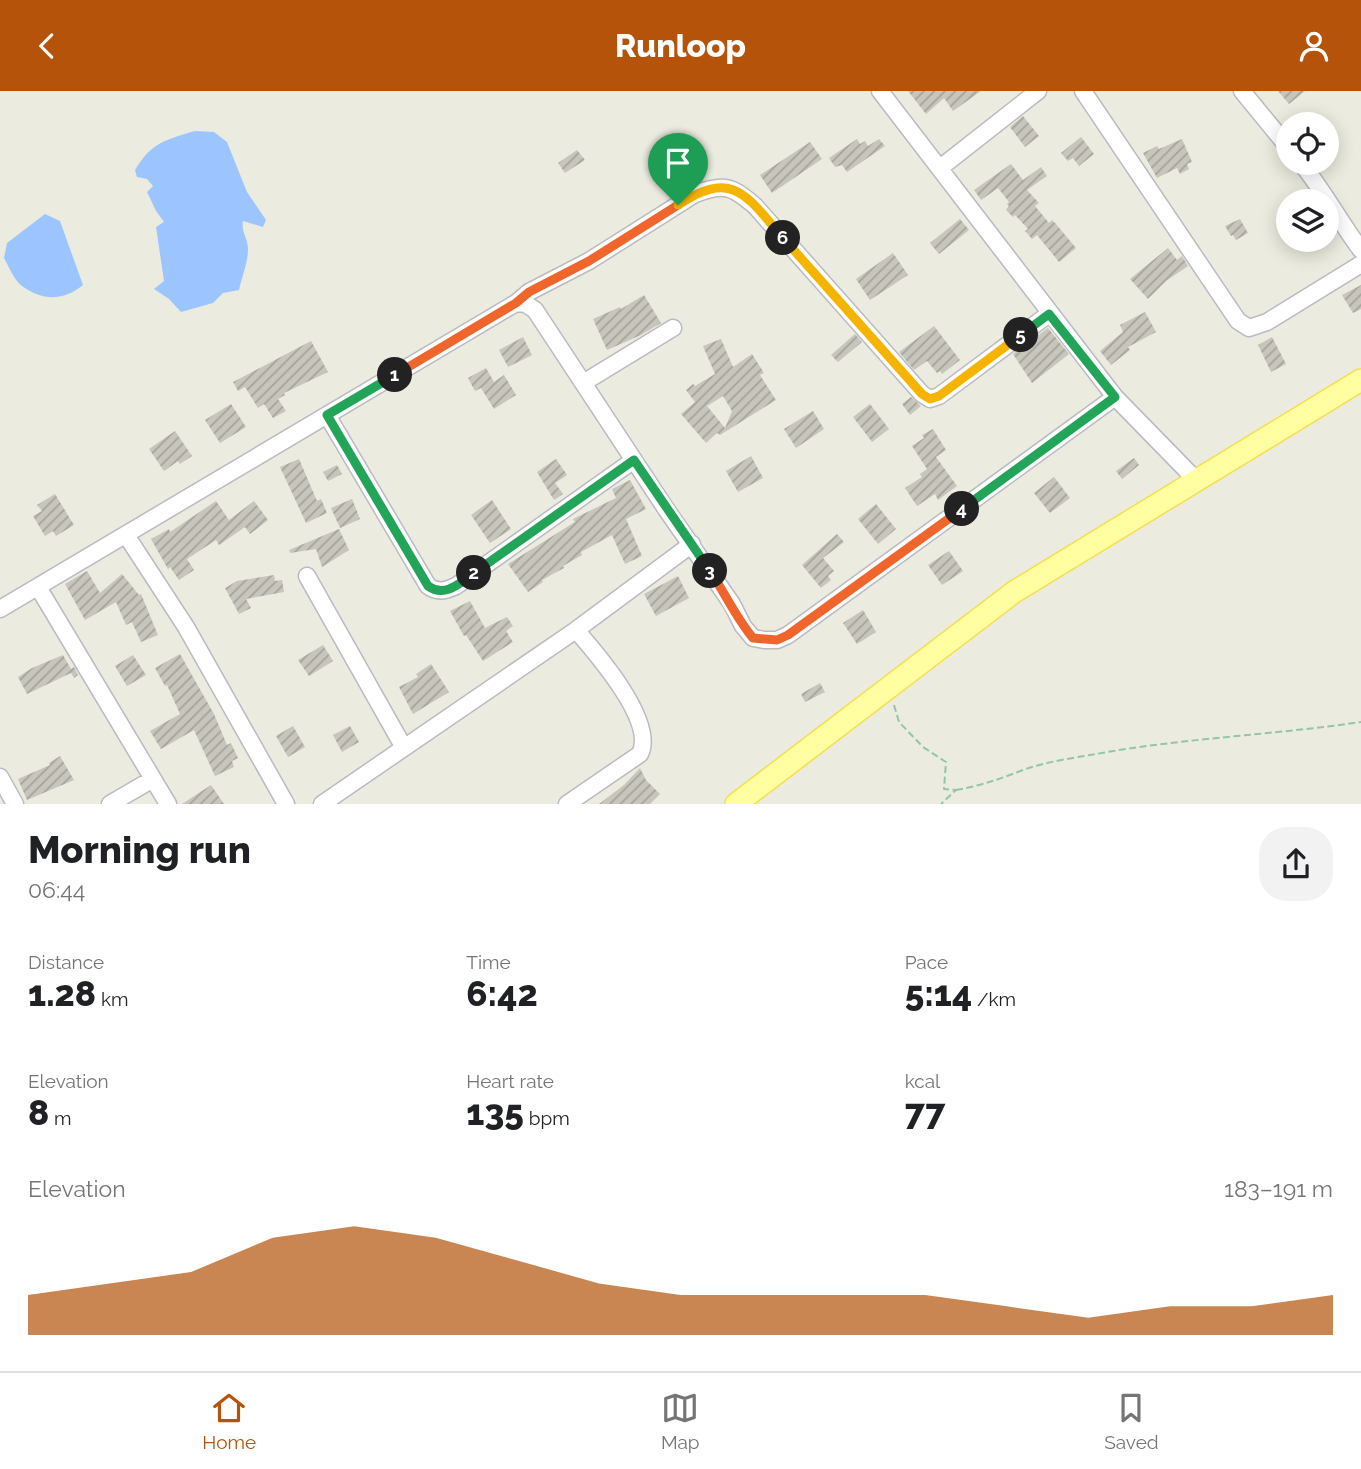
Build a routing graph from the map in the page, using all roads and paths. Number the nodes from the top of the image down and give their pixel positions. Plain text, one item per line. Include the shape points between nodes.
1 (880, 91) edge
2 (1038, 91) edge
3 (1083, 91) edge
4 (1242, 91) edge
5 (1276, 132) edge
6 (940, 168) junction
7 (1311, 175) edge
8 (1361, 250) edge
9 (1361, 264) edge
10 (516, 303) junction
11 (1049, 314) junction
12 (673, 328) dead end
13 (1361, 380) edge
14 (583, 383) junction
15 (1115, 397) junction
16 (327, 415) junction
17 (634, 460) junction
18 (1196, 480) junction
19 (126, 535) junction
20 (692, 544) junction
21 (307, 576) dead end
22 (38, 587) junction
23 (0, 610) edge
24 (576, 630) junction
25 (890, 687) junction
26 (1361, 722) edge
27 (403, 746) junction
28 (0, 777) edge
29 (153, 779) junction
30 (956, 790) junction
31 (15, 804) edge
32 (110, 804) edge
33 (168, 804) edge
34 (286, 804) edge
35 (322, 804) edge
36 (567, 804) edge
37 (736, 804) edge
38 (941, 804) edge

1 - 6 street
2 - 6 street
3 - 9 street via 1238,321 1250,328 1267,323
4 - 5 street
6 - 11 street
7 - 8 street
10 - 11 street via 695,194 714,187 737,190 755,206 859,326 930,399
10 - 14 street via 535,310
10 - 16 street
11 - 15 street
12 - 14 street
13 - 18 main road
14 - 17 street
15 - 18 street
15 - 20 street via 777,640 753,638
16 - 17 street via 435,591 456,586
16 - 19 street
17 - 20 street
18 - 25 main road via 1014,592
19 - 22 street
19 - 34 street via 186,627
20 - 24 street
21 - 27 street
22 - 23 street
22 - 29 street
24 - 27 street
24 - 36 street via 628,700 641,725 644,745 640,754
25 - 30 path via 899,722 946,762 944,789
25 - 37 main road
26 - 30 path via 1094,754
27 - 35 street
28 - 31 street
29 - 32 street
29 - 33 street
30 - 38 path

